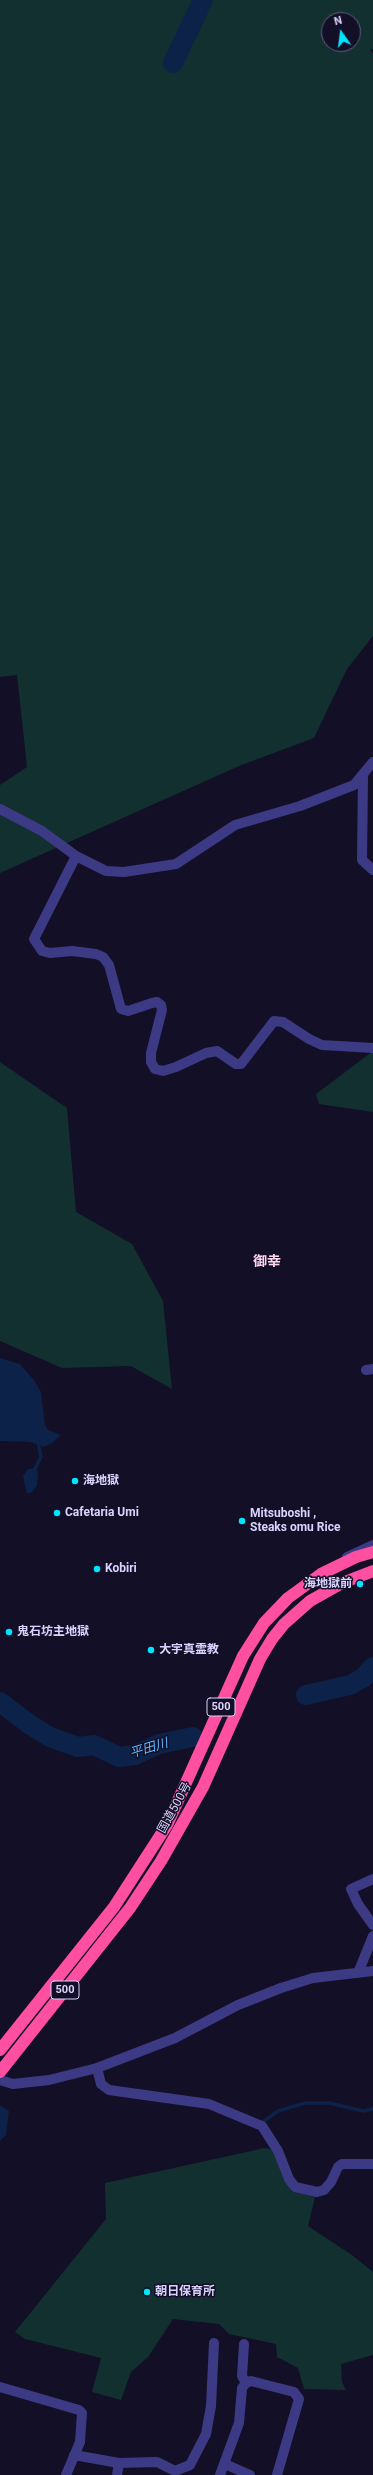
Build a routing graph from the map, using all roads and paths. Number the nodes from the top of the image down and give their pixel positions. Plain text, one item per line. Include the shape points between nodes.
1 (373, 762) edge
2 (363, 776) junction
3 (0, 809) edge
4 (76, 856) junction
5 (373, 870) edge
6 (373, 1048) edge
7 (373, 1545) edge
8 (373, 1552) edge
9 (331, 1568) junction
10 (373, 1570) edge
11 (373, 1880) edge
12 (373, 1925) edge
13 (373, 1936) edge
14 (373, 1971) edge
15 (358, 1973) junction
16 (0, 2050) edge
17 (97, 2068) junction
18 (0, 2072) edge
19 (0, 2080) edge
20 (373, 2164) edge
21 (214, 2342) dead end
22 (244, 2344) dead end
23 (246, 2382) junction
24 (0, 2387) edge
25 (74, 2455) junction
26 (118, 2463) junction
27 (225, 2464) junction
28 (175, 2473) edge
29 (66, 2475) edge
30 (117, 2475) edge
31 (220, 2475) edge
32 (250, 2475) edge
33 (277, 2475) edge

1 - 2 street
2 - 4 street via 354,785 330,795 235,825 176,864 115,873
2 - 5 street via 362,860
3 - 4 street via 42,831
4 - 6 street via 34,939 42,951 84,952 103,957 109,964 121,1009 128,1011 152,1002 161,1005 151,1053 151,1062 155,1069 163,1071 206,1052 217,1051 236,1064 241,1064 271,1024 278,1020 322,1045
7 - 9 street via 356,1551
8 - 9 highway, 国道500号 / 500
9 - 16 highway, 国道500号 / 500 via 288,1598 252,1638 167,1825 114,1907
10 - 18 highway, 国道500号 / 500 via 342,1583 310,1601 284,1624 272,1639 260,1659 203,1787 161,1861 130,1908
11 - 12 street via 351,1889
13 - 15 street
14 - 15 street
15 - 17 street via 313,1978 281,1988 238,2005 174,2038
17 - 19 street via 49,2080 13,2084
17 - 20 street via 101,2084 109,2090 209,2104 262,2126 295,2187 317,2192 324,2190 342,2164
21 - 28 street via 211,2406 206,2434 190,2464
22 - 23 street via 242,2376
23 - 27 street via 242,2388 239,2423
23 - 33 street via 279,2387 294,2392 300,2399
24 - 25 street via 79,2410 82,2413 82,2429
25 - 26 street
25 - 29 street
26 - 28 street via 157,2462
26 - 30 street
27 - 31 street
27 - 32 street

